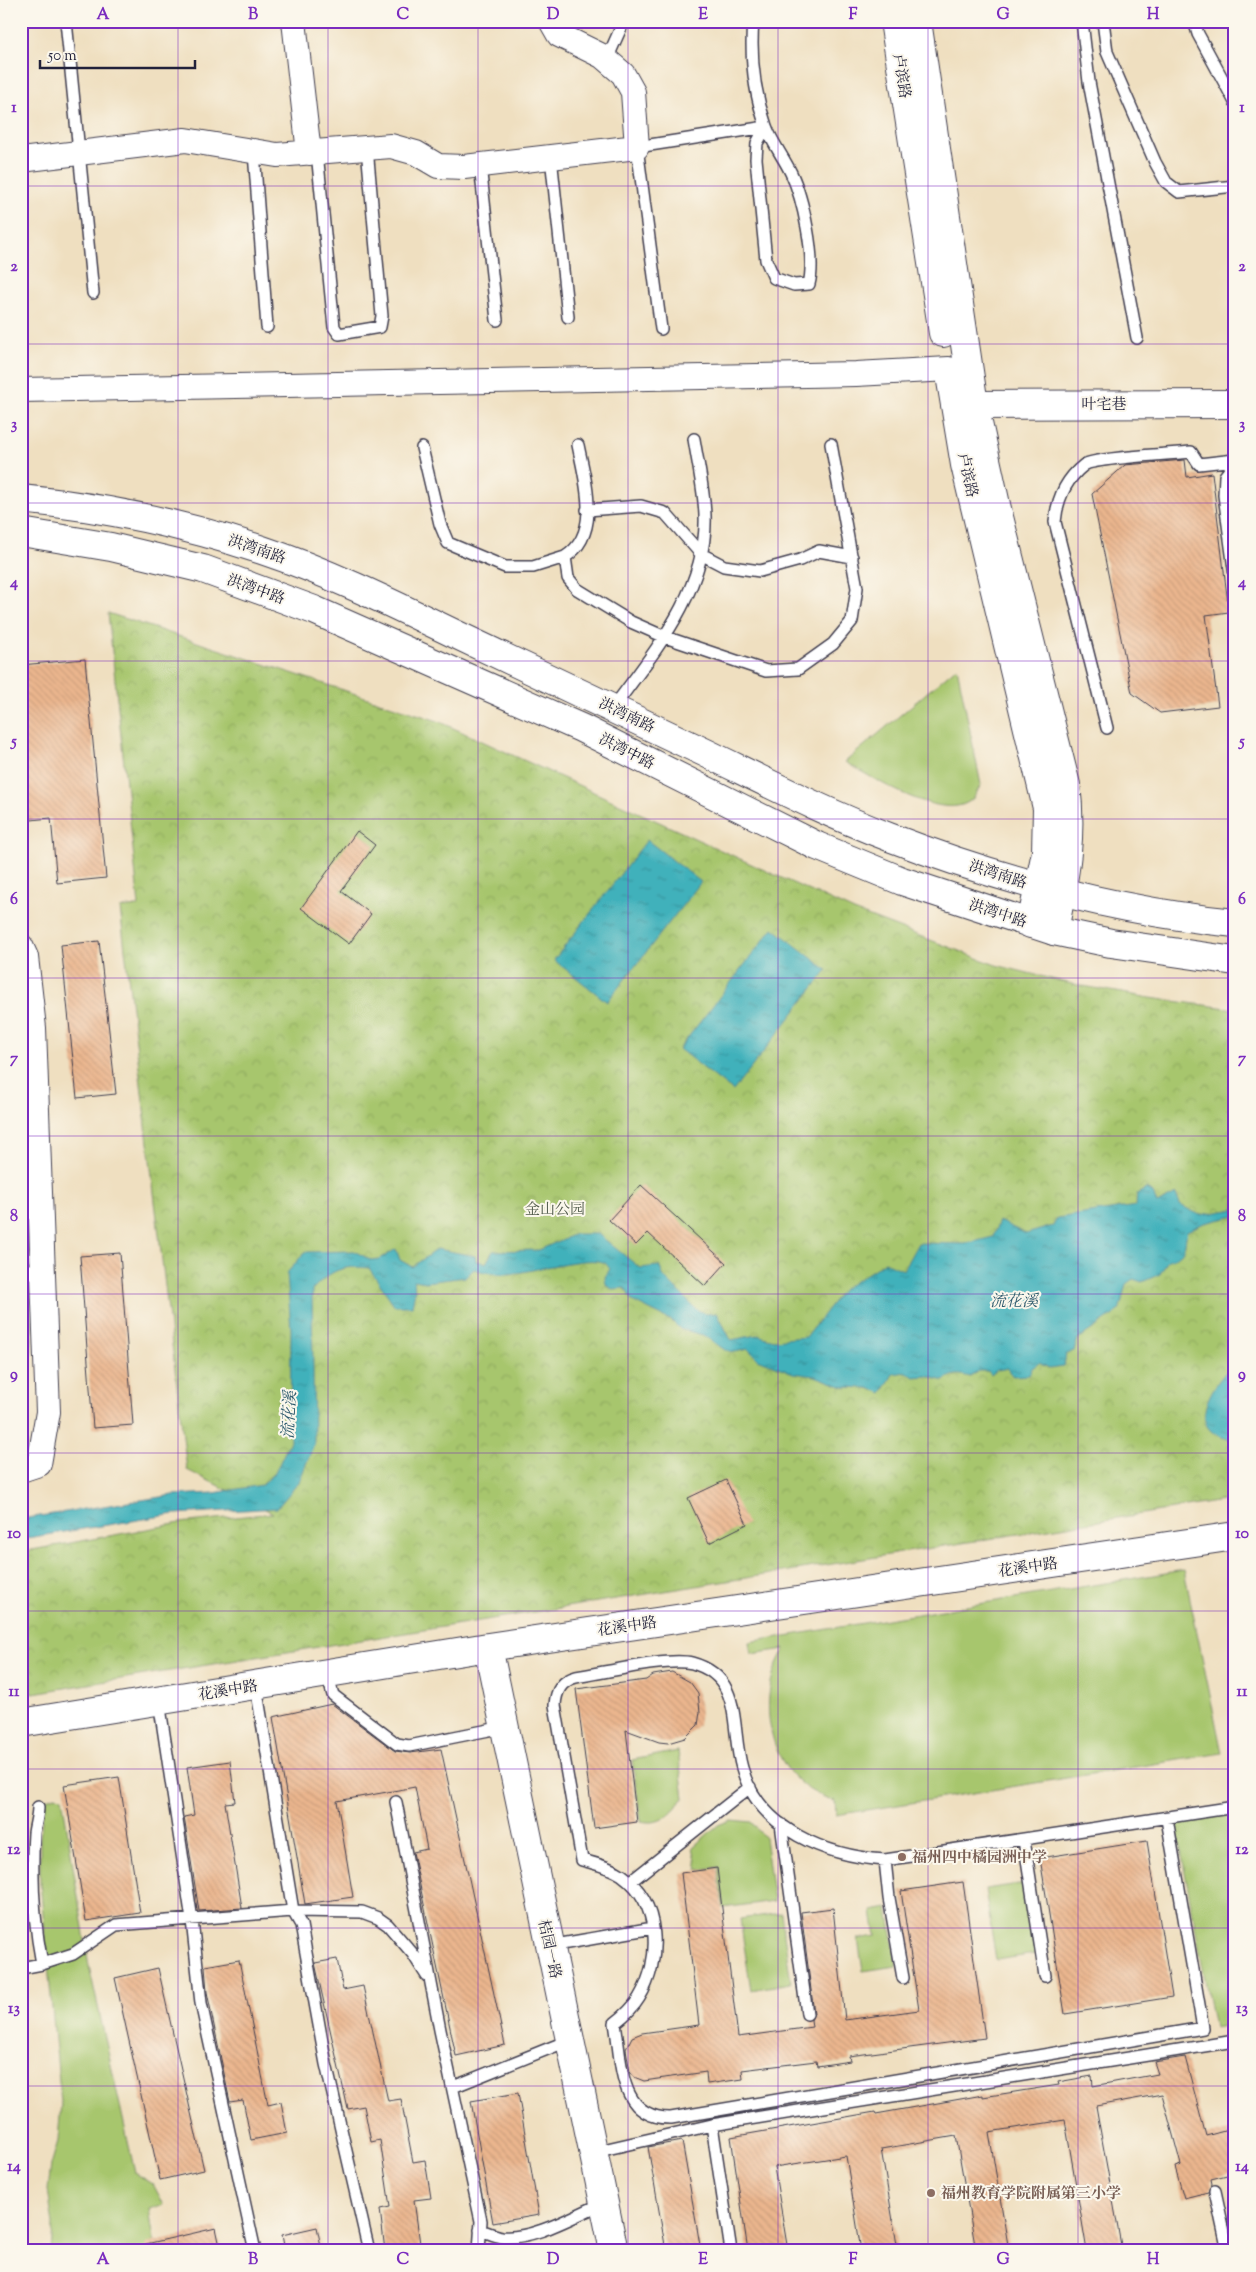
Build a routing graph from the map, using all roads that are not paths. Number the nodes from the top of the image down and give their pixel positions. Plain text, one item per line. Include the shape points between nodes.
1 (66, 21) edge
2 (294, 21) edge
3 (551, 21) edge
4 (624, 21) edge
5 (752, 21) edge
6 (894, 21) edge
7 (917, 21) edge
8 (1082, 21) edge
9 (1103, 21) edge
10 (1194, 21) edge
11 (1106, 52) junction
12 (1086, 55) junction
13 (607, 59) junction
14 (1235, 102) edge
15 (766, 127) junction
16 (637, 147) junction
17 (367, 148) junction
18 (254, 152) junction
19 (313, 152) junction
20 (79, 153) junction
21 (551, 157) junction
22 (21, 160) edge
23 (480, 165) junction
24 (1235, 186) edge
25 (93, 293) dead end
26 (568, 317) dead end
27 (497, 320) dead end
28 (266, 327) dead end
29 (661, 329) dead end
30 (1137, 338) dead end
31 (949, 369) junction
32 (21, 390) edge
33 (974, 404) junction
34 (1235, 404) edge
35 (694, 439) dead end
36 (832, 444) dead end
37 (578, 445) dead end
38 (422, 448) dead end
39 (1235, 461) edge
40 (21, 498) edge
41 (587, 510) junction
42 (21, 532) edge
43 (702, 554) junction
44 (565, 557) junction
45 (852, 557) junction
46 (1235, 576) edge
47 (665, 637) junction
48 (613, 708) junction
49 (1107, 728) dead end
50 (1051, 890) junction
51 (1235, 923) edge
52 (1042, 927) junction
53 (21, 946) edge
54 (1235, 960) edge
55 (29, 1090) edge
56 (30, 1162) edge
57 (39, 1190) junction
58 (21, 1214) edge
59 (21, 1266) edge
60 (43, 1286) junction
61 (21, 1470) edge
62 (1235, 1536) edge
63 (488, 1646) junction
64 (327, 1674) junction
65 (256, 1686) junction
66 (159, 1701) junction
67 (21, 1723) edge
68 (504, 1727) junction
69 (750, 1787) junction
70 (396, 1802) dead end
71 (38, 1807) dead end
72 (1235, 1807) edge
73 (1167, 1819) junction
74 (781, 1824) junction
75 (1024, 1840) junction
76 (885, 1860) junction
77 (630, 1882) junction
78 (293, 1911) junction
79 (192, 1920) junction
80 (653, 1928) junction
81 (550, 1946) junction
82 (42, 1964) junction
83 (21, 1968) edge
84 (1045, 1976) dead end
85 (903, 1978) dead end
86 (431, 1982) junction
87 (807, 2014) dead end
88 (570, 2040) junction
89 (1235, 2041) edge
90 (453, 2087) junction
91 (712, 2125) junction
92 (593, 2152) junction
93 (1215, 2191) dead end
94 (604, 2202) junction
95 (480, 2230) junction
96 (255, 2251) edge
97 (368, 2251) edge
98 (479, 2251) edge
99 (614, 2251) edge
100 (731, 2251) edge
101 (1228, 2251) edge

1 - 20 lane
2 - 19 street
3 - 13 street via 559,35
4 - 13 lane
5 - 15 lane via 750,51 757,99
6 - 31 main road, 卢滨路
7 - 33 main road
8 - 12 lane
9 - 11 lane
10 - 14 lane
11 - 12 lane
11 - 24 lane via 1166,182 1179,192
12 - 30 lane
13 - 16 street via 623,74 633,92
15 - 15 lane via 791,173 810,240 812,272 809,284 794,285 774,278 766,260 756,159 756,143
15 - 16 lane
16 - 21 street
16 - 29 lane
17 - 19 street
17 - 19 lane via 381,321 380,327 339,334 334,327
17 - 23 street via 391,146 416,153 438,166
18 - 19 street via 277,155
18 - 20 street via 185,140
18 - 28 lane
20 - 22 street
20 - 25 lane
21 - 23 street
21 - 26 lane
23 - 27 lane
31 - 32 street via 846,374
31 - 50 main road, 卢滨路 via 965,465 1047,808 1046,852
33 - 34 main road, 叶宅巷
33 - 50 main road via 1066,785 1069,830
35 - 43 lane via 705,515
36 - 45 lane
37 - 41 lane
38 - 44 lane via 440,524 448,543 505,567 533,567
39 - 46 lane via 1225,476 1224,495
39 - 49 lane via 1199,464 1191,452 1086,464 1071,479 1057,501 1055,522
40 - 48 main road, 洪湾南路 via 134,515 264,551 316,570
41 - 43 lane via 641,506 665,513
41 - 44 lane via 588,523 576,550
42 - 52 main road, 洪湾中路 via 111,547 203,569 314,610 581,728 817,846 902,881
43 - 45 lane via 724,566 760,570 800,560 819,551
43 - 47 lane via 690,588
44 - 47 lane via 568,578 577,589 631,622
45 - 47 lane via 857,588 852,621 833,644 798,669 766,671
47 - 48 lane
48 - 50 main road, 洪湾南路 via 888,837 1017,882
50 - 51 main road, 洪湾南路 via 1117,906
50 - 52 main road
52 - 54 main road, 洪湾中路 via 1110,943
53 - 55 street via 26,957 34,1028
55 - 56 street
56 - 57 street
57 - 58 lane via 27,1199
57 - 60 street
59 - 60 lane via 33,1272
60 - 61 street via 48,1412 39,1464
62 - 63 main road, 花溪中路
63 - 64 main road, 花溪中路
63 - 68 main road, 桔园一路
64 - 65 main road, 花溪中路
64 - 68 lane via 334,1695 397,1744 409,1746
65 - 66 main road, 花溪中路
65 - 78 lane
66 - 67 main road, 花溪中路
66 - 79 lane
68 - 81 main road, 桔园一路
69 - 74 lane
69 - 77 lane
69 - 77 lane via 737,1750 735,1721 726,1686 708,1670 694,1664 672,1662 569,1679 558,1689 555,1705 582,1860 608,1867
70 - 86 lane
71 - 82 lane via 34,1832 34,1876 36,1932
72 - 73 lane
73 - 75 lane
73 - 80 lane via 1203,2028 659,2118 640,2109 627,2093 615,2023 638,1999 647,1982 654,1954
74 - 76 lane via 827,1849
74 - 87 lane
75 - 76 lane
75 - 84 lane
76 - 85 lane
77 - 80 lane via 642,1895
78 - 79 lane
78 - 86 lane via 362,1912 378,1918 413,1954
78 - 97 lane via 301,1925 326,2064
79 - 82 lane via 116,1925 73,1954
79 - 96 lane via 201,2003
80 - 81 lane
81 - 88 main road, 桔园一路
82 - 83 lane
86 - 90 lane
88 - 90 lane
88 - 92 main road, 桔园一路
89 - 91 lane
90 - 95 lane via 481,2221
91 - 92 lane
91 - 100 lane
92 - 94 main road, 桔园一路
93 - 101 lane
94 - 95 lane via 532,2234 501,2237
94 - 99 main road, 桔园一路
95 - 98 lane

